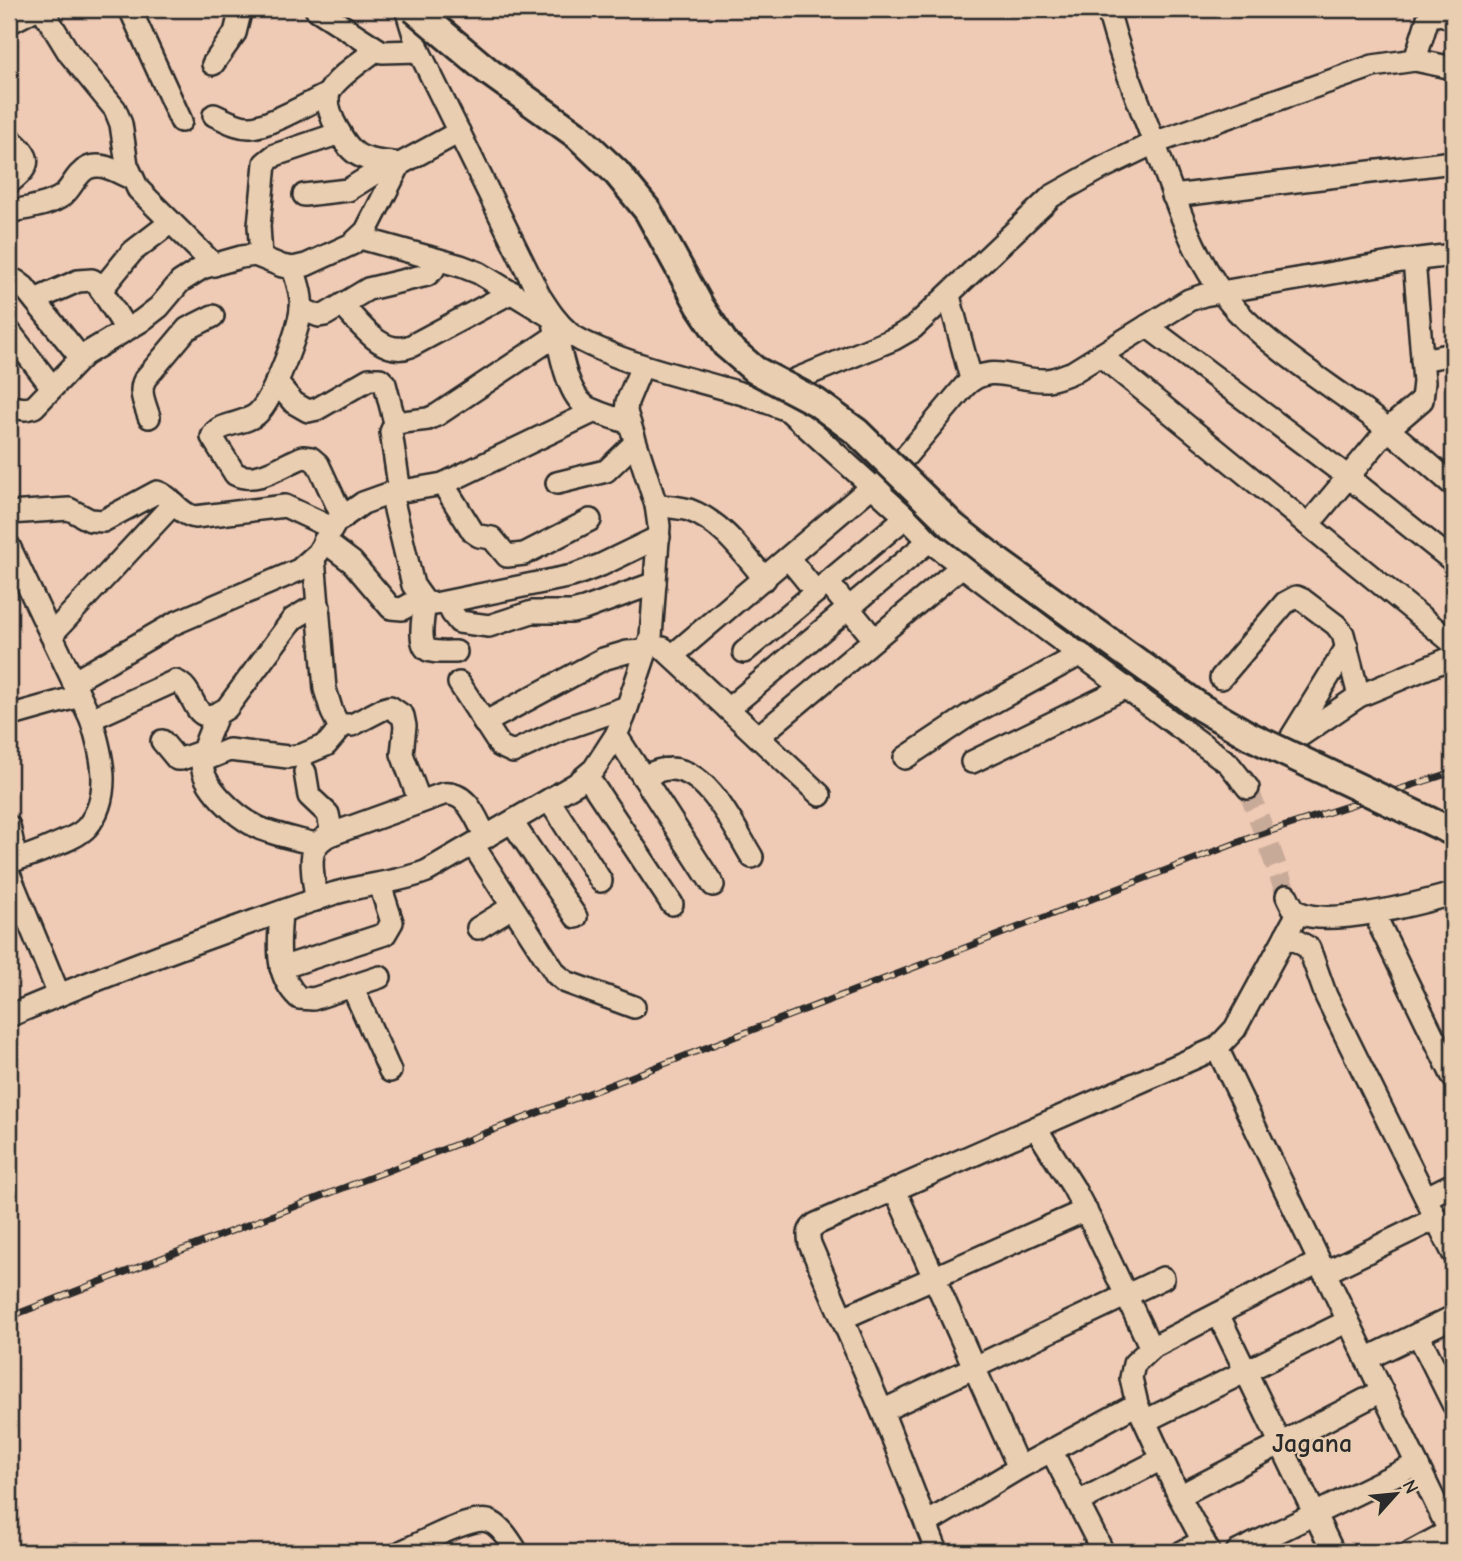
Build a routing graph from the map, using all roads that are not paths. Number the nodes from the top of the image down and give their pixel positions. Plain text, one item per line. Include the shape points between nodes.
1 (36, 9) edge
2 (42, 9) edge
3 (130, 9) edge
4 (241, 9) edge
5 (316, 9) edge
6 (406, 9) edge
7 (414, 9) edge
8 (1108, 9) edge
9 (1453, 20) edge
10 (9, 23) edge
11 (377, 49) junction
12 (419, 51) junction
13 (1415, 60) junction
14 (213, 64) dead end
15 (1453, 68) edge
16 (328, 94) junction
17 (214, 115) dead end
18 (181, 121) dead end
19 (459, 132) junction
20 (340, 133) junction
21 (9, 138) edge
22 (1154, 144) junction
23 (1453, 162) edge
24 (396, 164) junction
25 (131, 178) junction
26 (9, 183) edge
27 (304, 195) dead end
28 (1173, 196) junction
29 (9, 212) edge
30 (171, 222) junction
31 (360, 238) junction
32 (1453, 255) edge
33 (261, 257) junction
34 (438, 260) junction
35 (1414, 260) junction
36 (214, 265) junction
37 (293, 268) junction
38 (9, 280) edge
39 (101, 290) junction
40 (512, 292) junction
41 (1221, 292) junction
42 (949, 296) junction
43 (35, 300) junction
44 (342, 305) junction
45 (159, 307) junction
46 (301, 309) junction
47 (213, 316) dead end
48 (1147, 326) junction
49 (555, 327) junction
50 (126, 329) junction
51 (9, 331) edge
52 (180, 336) junction
53 (1453, 354) edge
54 (1100, 355) junction
55 (81, 358) junction
56 (1422, 360) junction
57 (642, 366) junction
58 (971, 379) junction
59 (276, 382) junction
60 (52, 387) junction
61 (753, 398) junction
62 (9, 407) edge
63 (595, 411) junction
64 (149, 417) dead end
65 (395, 422) junction
66 (1388, 429) junction
67 (632, 433) junction
68 (1348, 477) junction
69 (557, 483) dead end
70 (443, 484) junction
71 (1453, 485) edge
72 (875, 488) junction
73 (396, 493) junction
74 (173, 504) junction
75 (656, 505) junction
76 (9, 513) edge
77 (906, 517) junction
78 (590, 520) dead end
79 (1308, 525) junction
80 (328, 536) junction
81 (659, 537) junction
82 (929, 541) junction
83 (9, 545) edge
84 (524, 554) junction
85 (789, 559) junction
86 (1453, 561) edge
87 (962, 566) junction
88 (765, 579) junction
89 (655, 583) junction
90 (524, 586) junction
91 (822, 588) junction
92 (423, 600) junction
93 (449, 603) junction
94 (319, 607) junction
95 (849, 609) junction
96 (51, 635) junction
97 (874, 639) junction
98 (1453, 643) edge
99 (648, 644) junction
100 (1347, 647) junction
101 (456, 652) dead end
102 (744, 652) dead end
103 (1081, 654) junction
104 (672, 656) junction
105 (1453, 657) edge
106 (1221, 678) dead end
107 (459, 683) dead end
108 (1126, 687) junction
109 (77, 689) junction
110 (1359, 696) junction
111 (627, 707) junction
112 (728, 709) junction
113 (217, 715) junction
114 (9, 716) edge
115 (91, 719) junction
116 (484, 723) junction
117 (343, 725) junction
118 (616, 735) junction
119 (758, 737) junction
120 (162, 741) dead end
121 (203, 756) junction
122 (905, 758) dead end
123 (972, 762) dead end
124 (305, 772) dead end
125 (587, 776) junction
126 (643, 777) junction
127 (1248, 788) tunnel mouth
128 (820, 795) dead end
129 (549, 800) junction
130 (421, 802) junction
131 (512, 822) junction
132 (9, 826) edge
133 (1453, 832) edge
134 (323, 839) junction
135 (480, 841) junction
136 (752, 857) dead end
137 (11, 865) edge
138 (601, 881) dead end
139 (380, 884) junction
140 (713, 885) dead end
141 (1453, 894) edge
142 (316, 900) junction
143 (672, 904) dead end
144 (512, 907) junction
145 (281, 913) junction
146 (576, 917) dead end
147 (1380, 926) dead end
148 (478, 928) dead end
149 (1286, 935) junction
150 (281, 968) junction
151 (380, 977) dead end
152 (352, 986) junction
153 (59, 995) junction
154 (634, 1007) dead end
155 (9, 1016) edge
156 (1217, 1048) junction
157 (390, 1071) dead end
158 (1453, 1077) edge
159 (1036, 1128) junction
160 (1453, 1184) edge
161 (895, 1190) junction
162 (1427, 1197) junction
163 (1086, 1210) junction
164 (1437, 1219) junction
165 (1453, 1253) edge
166 (1322, 1267) junction
167 (934, 1278) junction
168 (1163, 1278) dead end
169 (1127, 1296) junction
170 (1218, 1314) junction
171 (1453, 1317) edge
172 (843, 1318) junction
173 (1348, 1321) junction
174 (1418, 1334) junction
175 (1151, 1348) junction
176 (1366, 1359) junction
177 (975, 1369) junction
178 (1246, 1371) junction
179 (1382, 1391) junction
180 (1453, 1404) edge
181 (882, 1411) junction
182 (1141, 1412) junction
183 (1280, 1443) junction
184 (1051, 1450) junction
185 (1162, 1459) junction
186 (1417, 1464) junction
187 (1019, 1468) junction
188 (1179, 1496) junction
189 (1078, 1502) junction
190 (1315, 1514) junction
191 (926, 1522) junction
192 (1451, 1535) edge
193 (1206, 1547) edge
194 (401, 1552) edge
195 (517, 1552) edge
196 (937, 1552) edge
197 (1103, 1552) edge
198 (1182, 1552) edge
199 (1237, 1552) edge
200 (1333, 1552) edge
201 (1411, 1552) edge

1 - 10 street
2 - 25 street via 69,53 115,109
3 - 18 street
4 - 14 street via 234,33
5 - 11 street
6 - 12 street
7 - 133 main road, bridge via 489,72 578,136 616,172 648,211 726,345 755,370 816,402 857,432 953,526 1200,707 1250,736
8 - 22 street
9 - 13 street via 1444,14 1428,18
11 - 12 street
11 - 16 street
12 - 19 street
13 - 15 street
13 - 22 street via 1373,66
16 - 17 street via 252,127
16 - 20 street
19 - 24 street
19 - 49 street
20 - 24 street via 358,156
20 - 33 street via 275,155 265,163
21 - 26 street via 22,149 27,163
22 - 28 street
22 - 42 street via 1052,196
23 - 28 street
24 - 27 street via 348,190
24 - 31 street
25 - 29 street via 105,167 89,167 64,195
25 - 30 street
28 - 41 street via 1195,248
30 - 36 street
30 - 39 street via 132,252
31 - 34 street
31 - 37 street
32 - 35 street
33 - 36 street
33 - 37 street
34 - 40 street via 479,273
34 - 44 street via 427,275 368,289
35 - 41 street
35 - 56 street
36 - 45 street via 180,282
37 - 46 street
38 - 43 street via 24,287
39 - 43 street via 86,279
39 - 50 street
40 - 44 street via 411,346 397,349 380,342
40 - 49 street
41 - 48 street via 1189,300
41 - 66 street via 1266,338
42 - 58 street
42 - 61 street via 894,339
43 - 55 street
44 - 46 street via 319,316
45 - 50 street
45 - 52 street
46 - 59 street
47 - 52 street
48 - 54 street
48 - 68 street
49 - 57 street
49 - 63 street via 570,384 586,407
49 - 65 street via 437,415
50 - 55 street
51 - 60 street
52 - 64 street via 141,385
53 - 56 street
54 - 58 street via 1045,380 991,373
54 - 79 street
55 - 60 street
56 - 66 street via 1422,400
57 - 61 street
57 - 67 street via 627,402
58 - 72 street
59 - 65 street via 308,411 369,379 380,379
59 - 80 street via 257,414 246,422 219,428 214,432 214,444 241,478 255,478 303,457 311,458 318,464
60 - 62 street via 34,407
61 - 72 street via 789,411
63 - 67 street
63 - 70 street
65 - 73 street via 391,432
66 - 68 street
66 - 71 street
67 - 69 street via 606,471
67 - 75 street
68 - 79 street
68 - 86 street
70 - 73 street
70 - 84 street via 473,532 492,538 507,556
72 - 77 street
72 - 85 street
73 - 80 street via 363,503
73 - 92 street via 413,585
74 - 76 street via 157,492 103,521 69,509
74 - 80 street via 195,517 285,506
74 - 96 street
75 - 81 street
75 - 88 street via 689,510 709,521 726,533
77 - 82 street
77 - 91 street
78 - 84 street
79 - 98 street
80 - 92 street via 391,608 402,609
80 - 94 street
80 - 109 street via 299,570 175,623
81 - 89 street
81 - 90 street via 586,571
82 - 87 street
82 - 95 street
83 - 96 street
84 - 90 street
85 - 88 street
85 - 91 street
87 - 97 street
87 - 103 street
88 - 104 street
89 - 93 street via 584,609 532,612 489,626 459,622
89 - 99 street
90 - 93 street
91 - 95 street
91 - 102 street
92 - 93 street
92 - 101 street via 425,648
94 - 113 street via 293,619
94 - 117 street via 327,700
95 - 97 street
95 - 112 street
96 - 109 street
97 - 119 street
99 - 104 street
99 - 111 street
99 - 116 street via 603,659
100 - 106 street via 1336,625 1303,600 1291,598
100 - 110 street
100 - 110 street via 1287,744
103 - 108 street
103 - 122 street via 968,716
104 - 112 street
105 - 110 street
107 - 116 street
108 - 123 street
108 - 127 street via 1228,763
109 - 114 street
109 - 115 street
111 - 116 street via 513,751 500,746
111 - 118 street
112 - 119 street
113 - 115 street via 200,713 186,687 175,681
113 - 121 street
115 - 137 street via 100,748 101,804 86,828
117 - 121 street via 326,745 302,755 229,750
117 - 130 street via 390,707 398,711 405,726 404,764
118 - 125 street
118 - 126 street
119 - 128 street
120 - 121 street via 177,759
121 - 134 street via 208,781 242,818 257,827
124 - 134 street via 309,796 328,814
125 - 129 street
125 - 143 street
126 - 136 street via 670,769 695,777 720,804
126 - 140 street
129 - 131 street
129 - 138 street
130 - 134 street
130 - 135 street via 443,794 460,796
131 - 135 street
131 - 146 street
132 - 137 street
134 - 142 street via 312,851
135 - 139 street via 427,871
135 - 144 street
137 - 153 street
139 - 142 street
139 - 150 street via 392,922 385,934
141 - 149 street via 1398,909 1329,917 1293,904
142 - 145 street
144 - 148 street
144 - 154 street via 556,974
145 - 150 street
145 - 153 street
147 - 158 street
149 - 156 street via 1235,1029
149 - 162 street via 1309,948 1326,996
150 - 152 street via 292,992 306,1000
151 - 152 street
152 - 157 street
153 - 155 street
156 - 159 street
156 - 166 street
159 - 161 street
159 - 163 street
160 - 162 street
161 - 167 street
161 - 172 street via 810,1229 810,1244
162 - 164 street
163 - 167 street
163 - 169 street
164 - 165 street
164 - 166 street
166 - 170 street
166 - 173 street
167 - 172 street
167 - 177 street
168 - 169 street
169 - 175 street
169 - 177 street
170 - 175 street
170 - 178 street
171 - 174 street
172 - 181 street
173 - 176 street
173 - 178 street
174 - 176 street
174 - 180 street
175 - 182 street via 1134,1364 1132,1378
176 - 179 street
177 - 181 street
177 - 187 street
178 - 182 street
178 - 183 street
179 - 183 street
179 - 186 street
181 - 191 street
182 - 184 street
182 - 185 street
183 - 188 street
183 - 190 street
184 - 187 street
184 - 189 street
185 - 188 street
185 - 189 street
186 - 190 street
186 - 192 street
187 - 191 street
188 - 193 street
189 - 197 street
190 - 199 street
190 - 200 street
191 - 196 street
192 - 201 street
193 - 198 street
194 - 195 street via 476,1520 502,1530

